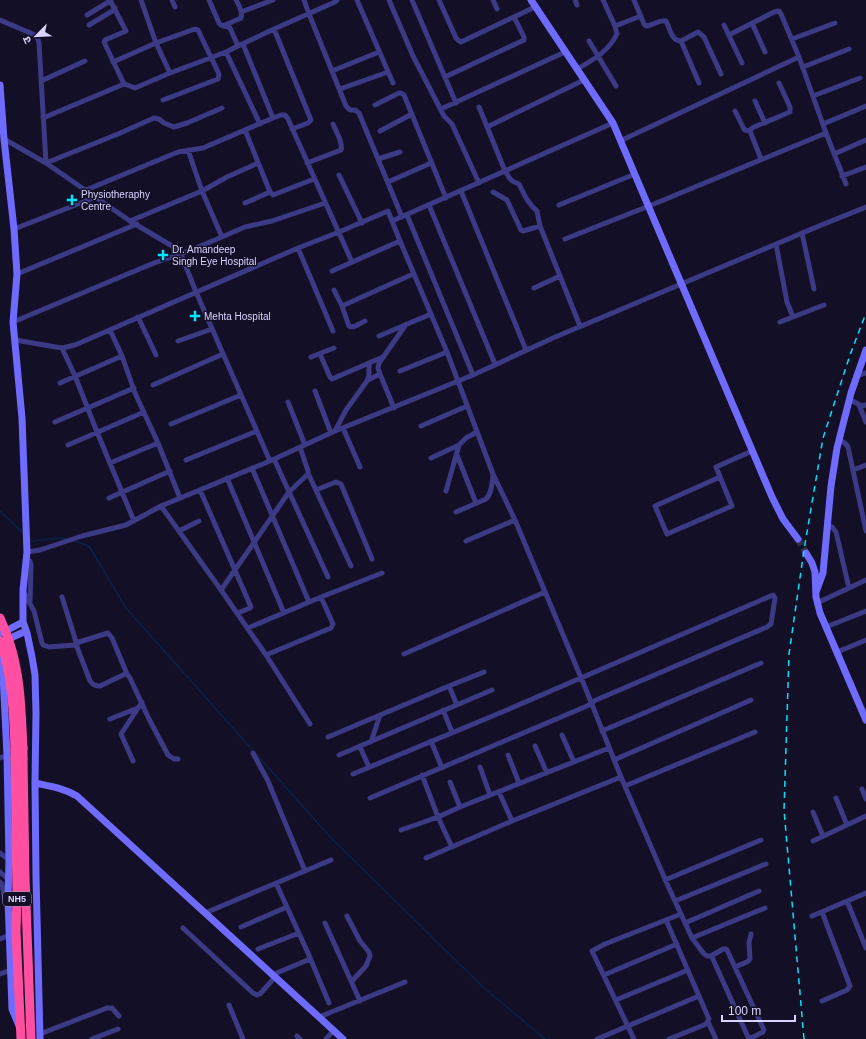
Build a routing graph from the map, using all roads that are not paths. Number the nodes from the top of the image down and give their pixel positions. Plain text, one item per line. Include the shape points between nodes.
1 (110, 0) edge
2 (140, 0) edge
3 (172, 0) edge
4 (209, 0) edge
5 (236, 0) edge
6 (273, 0) edge
7 (304, 0) edge
8 (337, 0) edge
9 (357, 0) edge
10 (389, 0) edge
11 (412, 0) edge
12 (439, 0) edge
13 (493, 0) edge
14 (604, 0) edge
15 (634, 0) edge
16 (533, 2) edge
17 (175, 6) dead end
18 (115, 8) junction
19 (497, 9) dead end
20 (241, 12) junction
21 (309, 14) junction
22 (87, 15) dead end
23 (641, 16) junction
24 (514, 17) junction
25 (0, 20) edge
26 (752, 23) junction
27 (835, 23) dead end
28 (88, 25) dead end
29 (724, 25) dead end
30 (223, 26) junction
31 (615, 26) junction
32 (274, 29) junction
33 (729, 35) junction
34 (792, 39) junction
35 (589, 41) dead end
36 (681, 41) junction
37 (156, 43) junction
38 (240, 45) junction
39 (849, 49) dead end
40 (226, 52) junction
41 (379, 52) junction
42 (565, 52) junction
43 (765, 52) dead end
44 (211, 57) junction
45 (598, 57) junction
46 (799, 57) junction
47 (85, 61) dead end
48 (113, 62) junction
49 (742, 63) dead end
50 (802, 67) junction
51 (577, 69) junction
52 (332, 71) junction
53 (388, 72) junction
54 (170, 73) junction
55 (721, 74) dead end
56 (445, 77) junction
57 (860, 78) dead end
58 (584, 80) junction
59 (41, 82) junction
60 (394, 83) dead end
61 (699, 83) dead end
62 (779, 83) dead end
63 (124, 84) junction
64 (0, 85) edge
65 (616, 86) dead end
66 (340, 89) junction
67 (813, 96) junction
68 (163, 100) dead end
69 (755, 101) dead end
70 (456, 103) junction
71 (375, 105) dead end
72 (866, 106) edge
73 (479, 107) dead end
74 (222, 108) dead end
75 (440, 109) junction
76 (735, 111) dead end
77 (412, 114) junction
78 (43, 118) junction
79 (273, 118) junction
80 (613, 123) junction
81 (765, 123) junction
82 (260, 124) junction
83 (333, 124) dead end
84 (823, 124) junction
85 (487, 127) junction
86 (292, 129) junction
87 (246, 130) junction
88 (380, 131) dead end
89 (750, 131) junction
90 (826, 133) junction
91 (4, 139) junction
92 (866, 140) edge
93 (620, 141) junction
94 (188, 150) junction
95 (400, 152) dead end
96 (834, 154) junction
97 (378, 159) junction
98 (761, 159) junction
99 (258, 163) junction
100 (308, 163) junction
101 (431, 163) junction
102 (46, 164) junction
103 (866, 167) edge
104 (505, 171) junction
105 (634, 174) junction
106 (339, 175) dead end
107 (842, 176) junction
108 (314, 178) junction
109 (388, 182) junction
110 (479, 183) junction
111 (846, 184) dead end
112 (86, 190) junction
113 (202, 191) junction
114 (461, 191) junction
115 (270, 192) junction
116 (493, 192) dead end
117 (96, 197) junction
118 (446, 198) junction
119 (245, 203) dead end
120 (325, 203) junction
121 (429, 205) junction
122 (559, 205) dead end
123 (649, 206) junction
124 (866, 207) edge
125 (404, 216) junction
126 (130, 221) junction
127 (392, 221) junction
128 (362, 223) junction
129 (137, 224) junction
130 (540, 226) junction
131 (14, 229) junction
132 (339, 232) junction
133 (802, 232) junction
134 (222, 238) junction
135 (565, 239) dead end
136 (400, 241) junction
137 (776, 244) junction
138 (298, 248) junction
139 (181, 254) junction
140 (352, 262) junction
141 (332, 271) dead end
142 (17, 274) junction
143 (414, 274) junction
144 (560, 276) junction
145 (681, 284) junction
146 (534, 288) dead end
147 (814, 289) dead end
148 (334, 290) dead end
149 (196, 292) junction
150 (824, 305) dead end
151 (342, 306) junction
152 (431, 314) junction
153 (138, 317) junction
154 (793, 317) junction
155 (365, 321) dead end
156 (14, 322) junction
157 (780, 322) dead end
158 (405, 326) junction
159 (580, 326) junction
160 (212, 328) junction
161 (110, 330) junction
162 (333, 331) dead end
163 (379, 336) dead end
164 (15, 340) junction
165 (178, 341) dead end
166 (62, 348) junction
167 (334, 348) dead end
168 (526, 350) junction
169 (866, 350) edge
170 (447, 352) junction
171 (223, 354) junction
172 (320, 354) junction
173 (156, 355) dead end
174 (122, 356) junction
175 (311, 357) dead end
176 (382, 358) junction
177 (369, 363) junction
178 (495, 364) junction
179 (400, 372) dead end
180 (866, 373) edge
181 (380, 374) junction
182 (473, 375) junction
183 (75, 376) junction
184 (856, 376) junction
185 (368, 380) junction
186 (458, 381) junction
187 (60, 383) dead end
188 (153, 385) dead end
189 (134, 388) junction
190 (315, 391) dead end
191 (241, 395) junction
192 (849, 399) junction
193 (288, 402) dead end
194 (859, 405) junction
195 (866, 405) edge
196 (467, 406) junction
197 (88, 408) junction
198 (394, 408) junction
199 (144, 412) junction
200 (55, 422) dead end
201 (866, 422) edge
202 (171, 424) dead end
203 (420, 426) dead end
204 (342, 428) junction
205 (97, 432) junction
206 (257, 432) junction
207 (333, 432) junction
208 (477, 432) junction
209 (839, 439) junction
210 (158, 443) junction
211 (68, 445) dead end
212 (459, 445) junction
213 (302, 446) junction
214 (752, 451) junction
215 (457, 455) junction
216 (431, 458) dead end
217 (186, 460) dead end
218 (272, 460) junction
219 (110, 463) junction
220 (866, 465) edge
221 (252, 468) junction
222 (360, 468) dead end
223 (853, 470) junction
224 (170, 472) junction
225 (308, 473) junction
226 (493, 474) junction
227 (720, 477) junction
228 (227, 478) junction
229 (200, 490) junction
230 (316, 490) junction
231 (446, 491) dead end
232 (123, 492) junction
233 (290, 492) junction
234 (109, 498) dead end
235 (180, 498) junction
236 (476, 503) junction
237 (161, 506) junction
238 (456, 512) dead end
239 (273, 516) junction
240 (515, 520) junction
241 (134, 521) junction
242 (199, 521) dead end
243 (827, 525) junction
244 (866, 530) edge
245 (179, 531) junction
246 (798, 539) tunnel mouth
247 (466, 541) dead end
248 (255, 543) junction
249 (806, 553) tunnel mouth
250 (26, 555) junction
251 (372, 559) dead end
252 (351, 566) dead end
253 (235, 571) junction
254 (382, 573) dead end
255 (328, 577) dead end
256 (866, 580) edge
257 (849, 588) junction
258 (23, 590) junction
259 (221, 590) junction
260 (545, 592) junction
261 (816, 592) junction
262 (62, 597) dead end
263 (321, 597) junction
264 (309, 602) junction
265 (817, 602) junction
266 (30, 603) junction
267 (866, 611) edge
268 (238, 613) junction
269 (284, 613) junction
270 (0, 618) edge
271 (23, 622) junction
272 (826, 627) junction
273 (248, 628) junction
274 (3, 632) edge
275 (26, 632) junction
276 (866, 640) edge
277 (3, 643) edge
278 (77, 645) junction
279 (837, 652) junction
280 (404, 654) dead end
281 (266, 655) junction
282 (0, 658) edge
283 (761, 664) dead end
284 (484, 672) dead end
285 (127, 674) junction
286 (581, 678) junction
287 (448, 686) junction
288 (492, 690) dead end
289 (751, 700) dead end
290 (142, 702) junction
291 (591, 704) junction
292 (457, 705) junction
293 (138, 708) junction
294 (443, 710) junction
295 (380, 715) junction
296 (110, 719) dead end
297 (866, 720) edge
298 (310, 724) dead end
299 (602, 731) junction
300 (452, 732) junction
301 (755, 732) dead end
302 (562, 735) dead end
303 (328, 737) dead end
304 (431, 741) junction
305 (371, 742) junction
306 (360, 746) junction
307 (535, 746) dead end
308 (609, 748) junction
309 (36, 752) junction
310 (253, 753) dead end
311 (339, 755) dead end
312 (508, 755) dead end
313 (8, 758) edge
314 (178, 759) dead end
315 (614, 760) junction
316 (133, 761) dead end
317 (574, 762) junction
318 (480, 767) dead end
319 (368, 768) junction
320 (442, 768) junction
321 (547, 773) junction
322 (353, 774) dead end
323 (422, 775) junction
324 (621, 777) junction
325 (450, 782) dead end
326 (35, 783) junction
327 (519, 783) junction
328 (625, 786) junction
329 (862, 789) dead end
330 (499, 792) junction
331 (490, 795) junction
332 (370, 798) dead end
333 (836, 798) dead end
334 (866, 799) edge
335 (460, 807) junction
336 (813, 812) dead end
337 (866, 816) edge
338 (438, 817) junction
339 (512, 821) junction
340 (847, 825) junction
341 (401, 830) dead end
342 (823, 836) junction
343 (762, 840) dead end
344 (813, 841) dead end
345 (452, 847) junction
346 (0, 853) edge
347 (426, 858) dead end
348 (9, 860) junction
349 (331, 860) dead end
350 (766, 864) dead end
351 (305, 871) junction
352 (0, 872) edge
353 (9, 880) junction
354 (665, 880) junction
355 (0, 882) edge
356 (276, 883) junction
357 (759, 891) dead end
358 (866, 893) edge
359 (5, 900) edge
360 (675, 901) junction
361 (846, 901) junction
362 (287, 907) junction
363 (766, 908) dead end
364 (822, 912) junction
365 (205, 913) junction
366 (681, 914) junction
367 (347, 916) dead end
368 (812, 916) dead end
369 (666, 920) junction
370 (685, 922) junction
371 (325, 923) dead end
372 (241, 927) dead end
373 (183, 928) dead end
374 (13, 933) junction
375 (299, 933) junction
376 (751, 934) dead end
377 (692, 938) junction
378 (0, 939) edge
379 (676, 944) junction
380 (866, 948) edge
381 (258, 949) dead end
382 (711, 956) junction
383 (310, 959) junction
384 (735, 966) junction
385 (11, 970) junction
386 (688, 970) junction
387 (0, 974) edge
388 (604, 975) junction
389 (273, 976) junction
390 (352, 981) junction
391 (405, 982) dead end
392 (699, 996) junction
393 (360, 1000) junction
394 (616, 1000) junction
395 (822, 1001) dead end
396 (329, 1003) dead end
397 (229, 1005) dead end
398 (119, 1016) dead end
399 (319, 1017) junction
400 (708, 1022) junction
401 (628, 1026) junction
402 (118, 1029) dead end
403 (334, 1030) junction
404 (21, 1034) edge
405 (40, 1036) edge
406 (31, 1039) edge
407 (92, 1039) edge
408 (243, 1039) edge
409 (326, 1039) edge
410 (344, 1039) edge
411 (597, 1039) edge
412 (634, 1039) edge
413 (668, 1039) edge
414 (716, 1039) edge

1 - 18 street
1 - 22 street
2 - 37 street
3 - 17 street
4 - 30 street via 219,23
5 - 20 street
6 - 20 street
7 - 21 street
8 - 21 street
9 - 41 street
10 - 75 street
11 - 56 street
12 - 24 street via 459,41
13 - 19 street
14 - 31 street
15 - 23 street
16 - 24 street
16 - 42 street
18 - 28 street
18 - 48 street via 126,31 104,41
20 - 30 street via 239,19
21 - 32 street
21 - 52 street
23 - 31 street
23 - 36 street via 646,26 666,21 675,40
24 - 56 street via 524,40
25 - 59 street via 35,35 38,39
26 - 33 street
26 - 34 street via 779,11
26 - 43 street
27 - 34 street
29 - 33 street
30 - 38 street via 230,28
31 - 45 street via 617,34
32 - 38 street
32 - 86 street via 311,120
33 - 49 street
34 - 46 street
35 - 45 street
36 - 55 street via 698,32 701,34
36 - 61 street
37 - 44 street via 195,29 200,33
37 - 48 street
37 - 54 street
38 - 40 street
38 - 79 street
39 - 50 street
40 - 44 street
40 - 82 street
41 - 52 street
41 - 53 street
42 - 51 street
42 - 70 street
44 - 54 street
44 - 68 street via 219,74 218,79
45 - 51 street
45 - 65 street
46 - 50 street
46 - 93 street
47 - 59 street
48 - 63 street
50 - 67 street
51 - 58 street
52 - 66 street
53 - 60 street
53 - 66 street
54 - 63 street via 135,88
56 - 70 street
57 - 67 street
58 - 80 street
58 - 85 street
59 - 78 street
62 - 81 street via 790,112
63 - 78 street
64 - 91 street
66 - 97 street via 348,109 359,113
67 - 84 street
69 - 81 street
70 - 75 street
71 - 77 street via 401,93
72 - 84 street
73 - 85 street
74 - 102 street via 174,126 154,118
75 - 110 street via 452,124
76 - 89 street via 745,130
77 - 88 street
77 - 101 street
78 - 102 street
79 - 82 street
79 - 86 street via 285,115
80 - 93 street
80 - 104 street
81 - 89 street via 751,128
82 - 87 street
83 - 100 street via 341,143 341,150
84 - 90 street
85 - 104 street
86 - 100 street
87 - 94 street via 203,148
87 - 99 street
89 - 98 street
90 - 96 street
90 - 98 street
91 - 102 street
91 - 131 street
92 - 96 street
93 - 105 street
94 - 112 street
94 - 113 street
95 - 97 street
96 - 107 street
97 - 109 street
98 - 123 street
99 - 113 street
99 - 115 street
100 - 108 street
101 - 109 street
101 - 118 street
102 - 112 street
103 - 107 street
104 - 110 street
104 - 130 street via 512,181 520,184 526,198 537,211
105 - 122 street
105 - 123 street
106 - 128 street
107 - 111 street
108 - 115 street via 276,195
108 - 120 street
109 - 125 street
110 - 114 street
112 - 117 street
113 - 126 street
113 - 134 street
114 - 118 street
114 - 168 street
115 - 119 street
116 - 130 street via 507,200 523,232
117 - 126 street
117 - 131 street
118 - 121 street
120 - 132 street
120 - 134 street via 272,221 245,227
121 - 125 street
121 - 178 street
123 - 135 street
123 - 145 street
124 - 133 street
125 - 127 street
125 - 182 street
126 - 129 street
127 - 128 street via 388,211
127 - 136 street
128 - 132 street
129 - 139 street
129 - 142 street
130 - 144 street
131 - 142 street
132 - 138 street
132 - 140 street
133 - 137 street
133 - 147 street
134 - 139 street
136 - 140 street
136 - 143 street
137 - 145 street
137 - 154 street via 787,302
138 - 149 street
138 - 162 street
139 - 149 street
139 - 156 street
140 - 141 street
142 - 156 street
143 - 151 street
143 - 152 street
144 - 146 street
144 - 159 street
145 - 159 street
145 - 214 street
148 - 151 street
149 - 153 street
149 - 160 street
150 - 154 street
151 - 155 street via 351,327
152 - 158 street
152 - 170 street
153 - 161 street
153 - 173 street
154 - 157 street
156 - 164 street
158 - 163 street
158 - 176 street
159 - 168 street
160 - 165 street
160 - 171 street
161 - 166 street
161 - 174 street
164 - 166 street
164 - 250 street via 22,418
166 - 183 street
167 - 172 street
168 - 178 street
169 - 184 street
170 - 179 street
170 - 186 street
171 - 188 street
171 - 191 street
172 - 175 street
172 - 177 street via 332,379
174 - 183 street
174 - 189 street
176 - 177 street
176 - 181 street via 378,366
177 - 185 street
178 - 182 street
180 - 184 street
181 - 185 street
181 - 198 street
182 - 186 street
183 - 187 street
183 - 197 street
184 - 192 street
185 - 207 street
186 - 196 street
186 - 198 street
189 - 197 street
189 - 199 street
190 - 207 street
191 - 202 street
191 - 206 street
192 - 194 street
192 - 209 street
193 - 213 street
194 - 195 street
194 - 201 street
196 - 203 street
196 - 208 street
197 - 200 street
197 - 205 street
198 - 204 street
199 - 205 street
199 - 210 street
204 - 207 street
204 - 222 street
205 - 211 street
205 - 219 street
206 - 217 street
206 - 218 street
207 - 213 street
208 - 212 street
208 - 226 street
209 - 223 street via 847,445
209 - 243 street
210 - 219 street
210 - 224 street
212 - 215 street
212 - 216 street
213 - 218 street
213 - 225 street
214 - 227 street via 716,467
214 - 246 street via 777,510
215 - 231 street
215 - 236 street
218 - 221 street
218 - 233 street
219 - 232 street
220 - 223 street
221 - 228 street
221 - 239 street
223 - 244 street
224 - 232 street
224 - 235 street
225 - 230 street
225 - 233 street
226 - 236 street via 488,497
226 - 240 street
227 - 227 street via 732,506 667,534 655,506
228 - 229 street
228 - 248 street
229 - 235 street
229 - 253 street
230 - 251 street via 333,482 341,484
230 - 252 street
232 - 234 street
232 - 241 street
233 - 239 street
233 - 255 street
235 - 237 street
236 - 238 street
237 - 241 street
237 - 245 street
239 - 248 street
239 - 264 street
240 - 247 street
240 - 260 street
241 - 250 street
242 - 245 street
243 - 257 street via 836,532
243 - 261 street via 823,573
245 - 259 street
248 - 253 street
248 - 269 street
249 - 261 street via 813,566
250 - 258 street
250 - 266 street via 31,565
253 - 259 street
253 - 268 street via 251,607
254 - 263 street
256 - 257 street
257 - 265 street
258 - 266 street
258 - 271 street
259 - 268 street
260 - 280 street
260 - 286 street
261 - 265 street
262 - 278 street
263 - 264 street
263 - 281 street via 333,624 332,628
264 - 269 street
265 - 272 street
266 - 278 street via 43,645
267 - 272 street
268 - 273 street
269 - 273 street
270 - 274 highway, NH5
271 - 274 street
271 - 275 street
272 - 279 street
273 - 281 street
274 - 277 highway, NH5, bridge
275 - 277 street
275 - 309 street via 35,675
276 - 279 street
277 - 313 highway, NH5, bridge via 13,654 18,678 19,749
278 - 285 street via 108,633
278 - 285 street via 93,685 100,686
279 - 297 street
281 - 298 street
282 - 313 street
283 - 299 street
284 - 287 street
285 - 290 street
286 - 291 street
286 - 291 street via 773,595 776,598 771,624 767,627
286 - 300 street
287 - 292 street
287 - 295 street
288 - 292 street
289 - 315 street
290 - 293 street
290 - 314 street via 168,755 170,758
291 - 299 street
291 - 320 street
292 - 294 street
293 - 296 street
293 - 316 street via 121,734
294 - 300 street
294 - 305 street
295 - 303 street
295 - 305 street
299 - 308 street
300 - 304 street
301 - 328 street
302 - 317 street
304 - 319 street
304 - 320 street
305 - 306 street
306 - 311 street
306 - 319 street
307 - 321 street
308 - 315 street
308 - 317 street
309 - 313 street
309 - 326 street
310 - 351 street via 268,781
312 - 327 street
313 - 348 street
313 - 374 highway, NH5 via 17,895
313 - 406 highway, NH5 via 25,884
315 - 324 street
317 - 321 street
318 - 331 street
319 - 322 street
320 - 323 street
321 - 327 street
323 - 332 street
323 - 338 street
324 - 328 street
324 - 339 street
325 - 335 street
326 - 365 street via 52,786 77,796
326 - 405 street
327 - 330 street
328 - 354 street
329 - 334 street
330 - 331 street
330 - 339 street
331 - 335 street
333 - 340 street
335 - 338 street
336 - 342 street
337 - 340 street
338 - 341 street
338 - 345 street
339 - 345 street
340 - 342 street
342 - 344 street
343 - 354 street
345 - 347 street
346 - 348 street
348 - 353 street
349 - 351 street
350 - 360 street
351 - 356 street
352 - 353 street
353 - 359 street
354 - 360 street
355 - 359 street
356 - 362 street
356 - 365 street
357 - 370 street
358 - 361 street
359 - 374 street
360 - 366 street
361 - 364 street
361 - 380 street
362 - 372 street
362 - 375 street
363 - 377 street
364 - 368 street
364 - 395 street via 850,986 847,990
365 - 389 street
366 - 369 street
366 - 370 street
367 - 390 street via 370,956 366,966
369 - 379 street
369 - 388 street via 592,950
370 - 377 street
371 - 390 street
373 - 389 street via 253,993 260,994
374 - 378 street
374 - 385 street
374 - 404 highway, NH5
375 - 381 street
375 - 383 street
376 - 384 street via 750,959
377 - 382 street via 704,954
379 - 386 street
379 - 388 street
382 - 384 street via 726,948
382 - 384 street via 748,1037 751,1038 764,1030
383 - 389 street
383 - 396 street
385 - 387 street
385 - 404 street via 12,1009
386 - 392 street
386 - 394 street
388 - 394 street
389 - 399 street
390 - 393 street
391 - 393 street
392 - 400 street
392 - 401 street
393 - 399 street
394 - 401 street
397 - 408 street
398 - 405 street via 112,1008 107,1008
399 - 403 street
400 - 413 street
400 - 414 street
401 - 411 street
401 - 412 street
402 - 407 street
403 - 409 street
403 - 410 street

